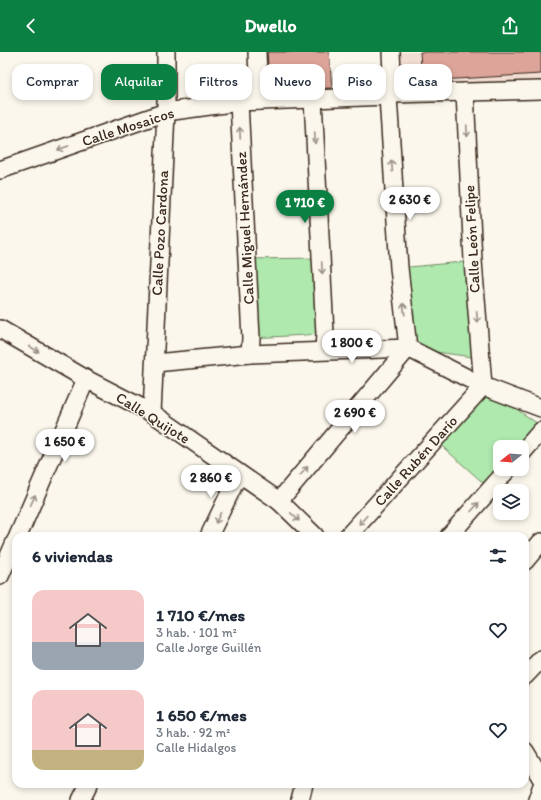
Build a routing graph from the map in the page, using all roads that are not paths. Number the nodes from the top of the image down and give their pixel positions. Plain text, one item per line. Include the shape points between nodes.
1 (166, 52) edge
2 (257, 52) edge
3 (391, 52) edge
4 (465, 92) junction
5 (390, 95) junction
6 (541, 95) edge
7 (325, 98) edge
8 (286, 100) edge
9 (314, 100) edge
10 (259, 101) junction
11 (238, 102) junction
12 (166, 112) junction
13 (0, 170) edge
14 (0, 329) edge
15 (408, 348) junction
16 (324, 350) junction
17 (250, 354) junction
18 (155, 363) junction
19 (86, 379) junction
20 (483, 386) junction
21 (541, 408) edge
22 (152, 413) junction
23 (541, 432) edge
24 (529, 445) edge
25 (239, 474) junction
26 (502, 476) edge
27 (279, 501) junction
28 (20, 532) edge
29 (211, 532) edge
30 (311, 532) edge
31 (352, 532) edge
32 (453, 532) edge
33 (541, 542) edge
34 (12, 549) edge
35 (529, 556) edge
36 (0, 576) edge
37 (541, 659) edge
38 (529, 672) edge
39 (529, 758) edge
40 (541, 778) edge
41 (87, 788) edge
42 (303, 788) edge
43 (541, 788) edge
44 (81, 800) edge
45 (300, 800) edge
46 (537, 800) edge

1 - 12 street, Calle Pozo Cardona
2 - 10 street
3 - 5 street
4 - 5 street, Calle Mosaicos
4 - 6 street, Calle Mosaicos
4 -> 20 street, Calle León Felipe via 473,261
5 - 7 street, Calle Mosaicos
15 -> 5 street via 399,268
8 - 10 street, Calle Mosaicos
9 -> 16 street
10 - 11 street, Calle Mosaicos
11 - 12 street, Calle Mosaicos
17 -> 11 street, Calle Miguel Hernández
12 -> 13 street, Calle Mosaicos
12 - 18 street, Calle Pozo Cardona
14 -> 19 street, Calle Quijote
15 - 16 street
15 - 20 street
27 -> 15 street
16 - 17 street
17 - 18 street
18 - 22 street, Calle Pozo Cardona
19 - 22 street, Calle Quijote
28 -> 19 street
20 - 21 street
20 -> 31 street, Calle Rubén Darío
22 - 25 street, Calle Quijote
23 - 24 street
25 - 27 street, Calle Quijote
25 -> 29 street
32 -> 26 street
27 -> 30 street, Calle Quijote
33 - 35 street
34 - 36 street
37 - 38 street
39 - 40 street
41 - 44 street
42 - 45 street
43 - 46 street

